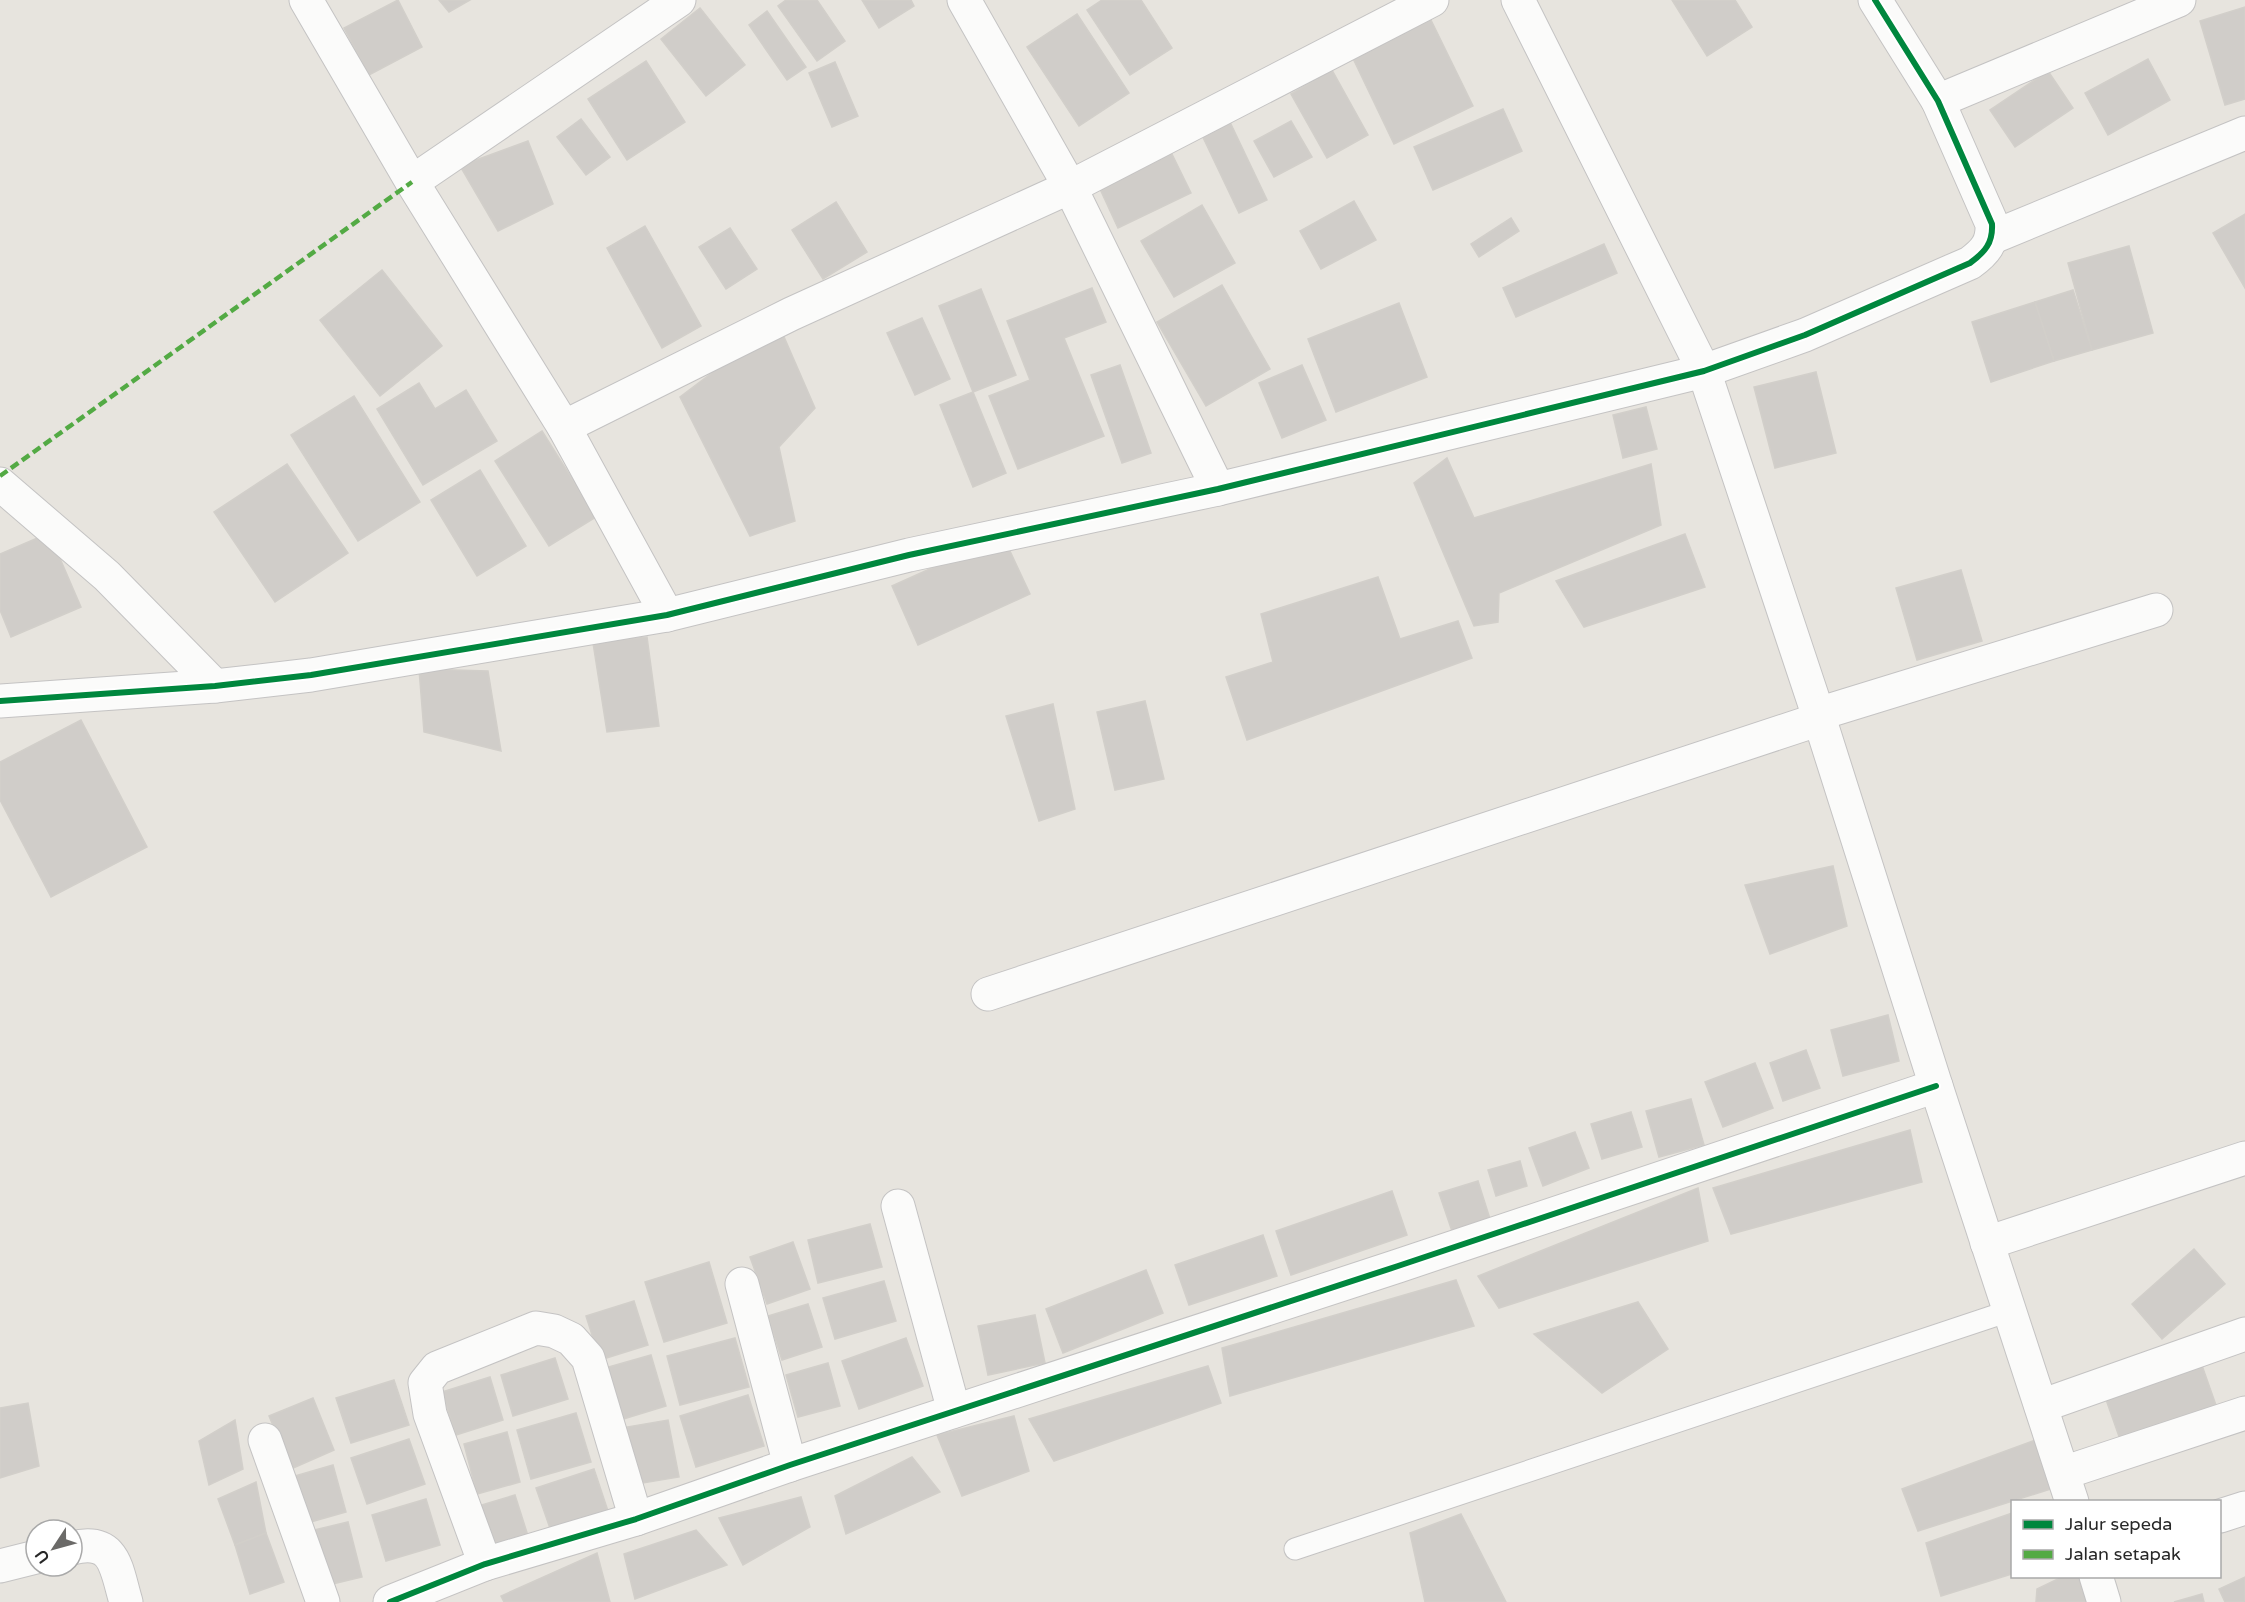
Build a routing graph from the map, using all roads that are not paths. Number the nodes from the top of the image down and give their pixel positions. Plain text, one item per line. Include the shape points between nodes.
1 (306, 0) edge
2 (679, 0) edge
3 (964, 0) edge
4 (1432, 0) edge
5 (1518, 0) edge
6 (1875, 0) edge
7 (2179, 0) edge
8 (1938, 101) junction
9 (2245, 133) edge
10 (412, 182) junction
11 (1070, 186) junction
12 (1993, 237) junction
13 (1704, 371) junction
14 (564, 427) junction
15 (0, 484) edge
16 (1218, 489) junction
17 (2156, 610) dead end
18 (667, 615) junction
19 (215, 686) junction
20 (0, 701) edge
21 (1819, 717) junction
22 (988, 994) dead end
23 (1936, 1086) junction
24 (2245, 1158) edge
25 (898, 1206) dead end
26 (1987, 1243) junction
27 (742, 1284) dead end
28 (2009, 1311) junction
29 (2245, 1334) edge
30 (2041, 1406) junction
31 (954, 1411) junction
32 (2245, 1413) edge
33 (265, 1440) dead end
34 (790, 1465) junction
35 (2068, 1487) edge
36 (2245, 1509) edge
37 (2221, 1516) edge
38 (636, 1519) junction
39 (84, 1545) edge
40 (1295, 1549) dead end
41 (24, 1560) edge
42 (486, 1564) junction
43 (0, 1566) edge
44 (2097, 1578) edge
45 (126, 1602) edge
46 (323, 1602) edge
47 (390, 1602) edge
48 (2104, 1602) edge

1 - 10 street
2 - 10 street
3 - 11 street
4 - 11 street
5 - 13 street
6 - 8 street
7 - 8 street
8 - 12 street via 1992,224
9 - 12 street
10 - 14 street
11 - 14 street via 790,314
11 - 16 street
12 - 13 street via 1984,253 1970,263 1805,335
13 - 16 street
13 - 21 street
14 - 18 street
15 - 19 street via 107,576
16 - 18 street via 909,555
17 - 21 street
18 - 19 street via 311,675
19 - 20 street
21 - 22 street
21 - 23 street
23 - 26 street
23 - 31 street
24 - 26 street
25 - 31 street
26 - 28 street
27 - 34 street
28 - 30 street
28 - 40 lane
29 - 30 street
30 - 35 street
31 - 34 street
32 - 35 street
33 - 46 street
34 - 38 street
36 - 37 street
38 - 42 street
38 - 42 street via 588,1358 572,1339 536,1328 437,1368 424,1383 430,1414
39 - 45 street via 98,1545 113,1558
41 - 43 street
42 - 47 street
44 - 48 street

